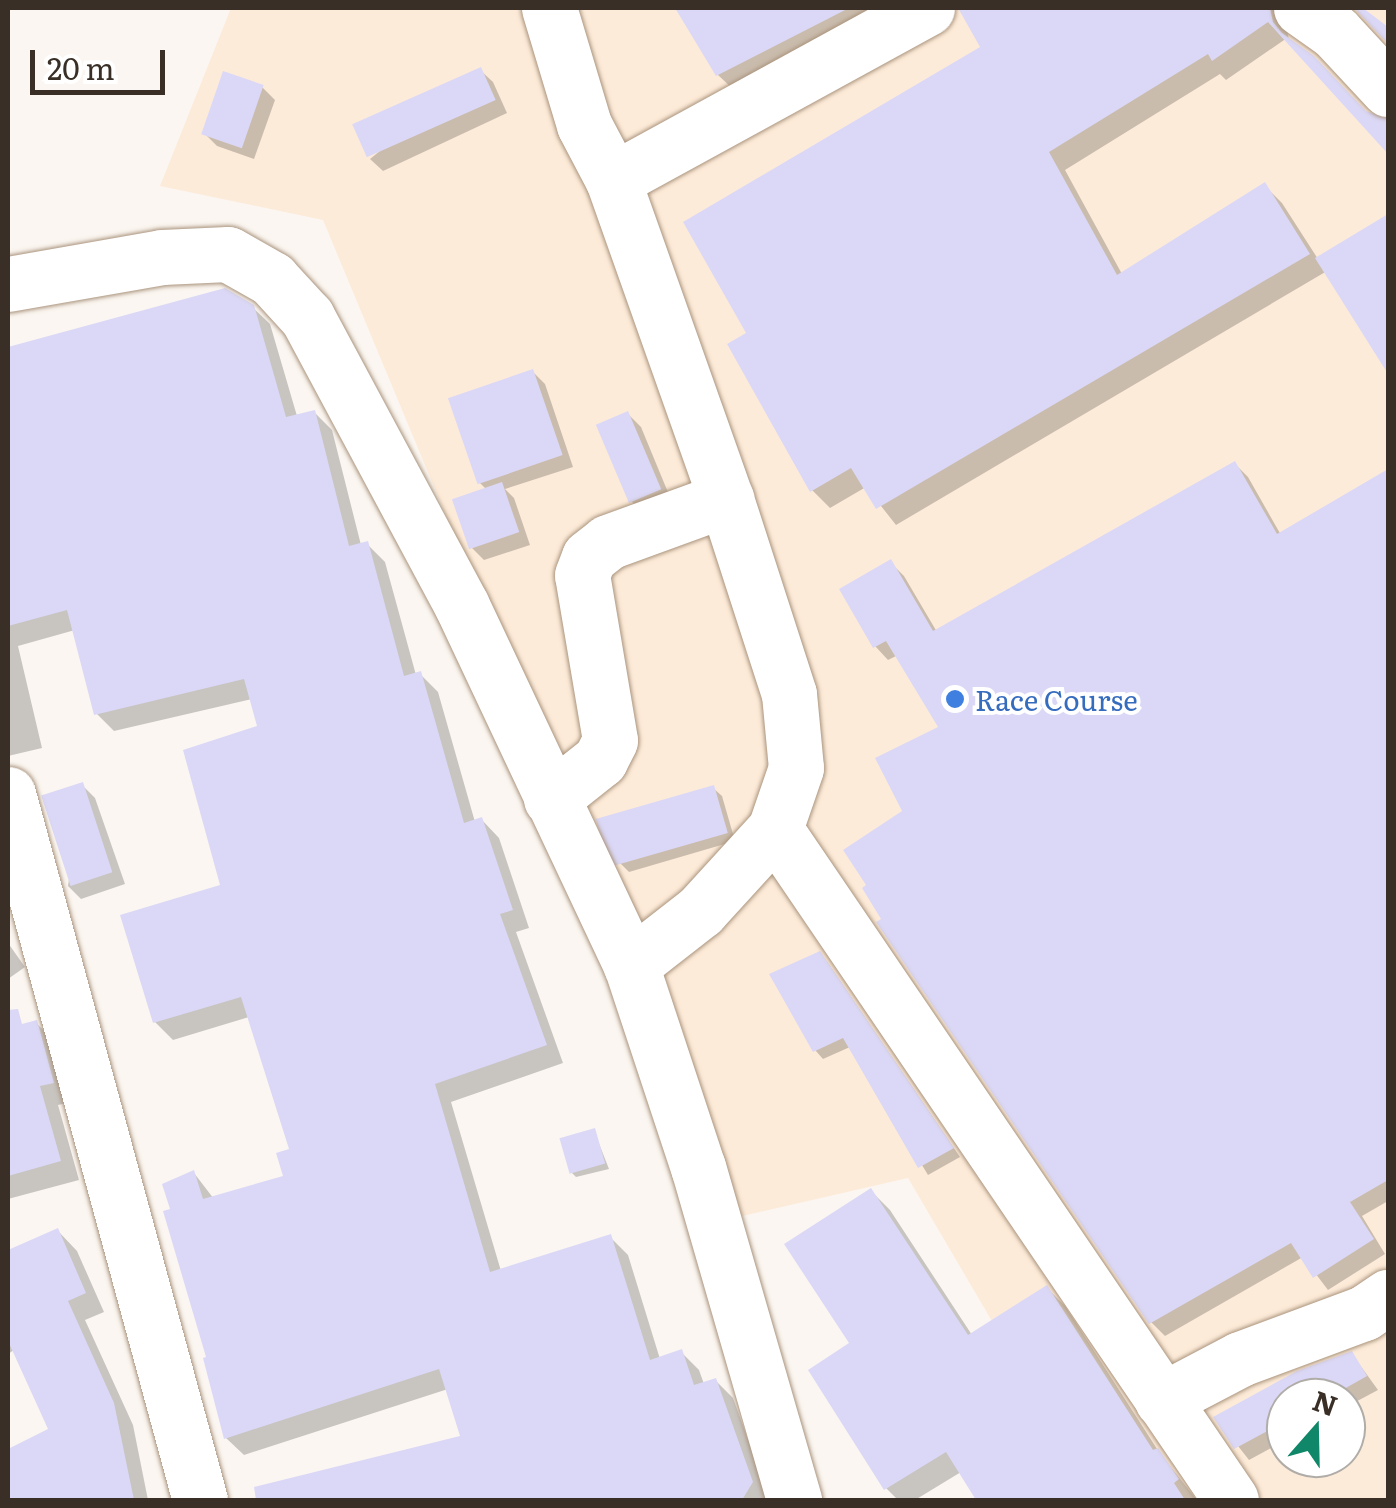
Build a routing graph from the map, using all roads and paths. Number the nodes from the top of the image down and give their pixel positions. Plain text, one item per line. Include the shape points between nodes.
1 (549, 8) edge
2 (926, 8) edge
3 (1301, 8) edge
4 (1388, 89) edge
5 (613, 180) junction
6 (8, 284) edge
7 (726, 499) junction
8 (8, 794) edge
9 (551, 799) junction
10 (775, 830) junction
11 (632, 965) junction
12 (1388, 1296) edge
13 (1162, 1400) junction
14 (200, 1500) edge
15 (794, 1500) edge
16 (1231, 1500) edge

1 - 5 street via 584,125
2 - 5 street
3 - 4 street via 1335,32
5 - 7 street
6 - 9 street via 162,257 228,254 272,279 307,318 343,379 461,604
7 - 9 street via 608,542 589,557 582,574 610,740 600,760
7 - 10 street via 789,694 796,768
8 - 14 street
9 - 11 street
10 - 11 street via 700,911
10 - 13 street
11 - 15 street
12 - 13 street via 1364,1313 1240,1359
13 - 16 street

